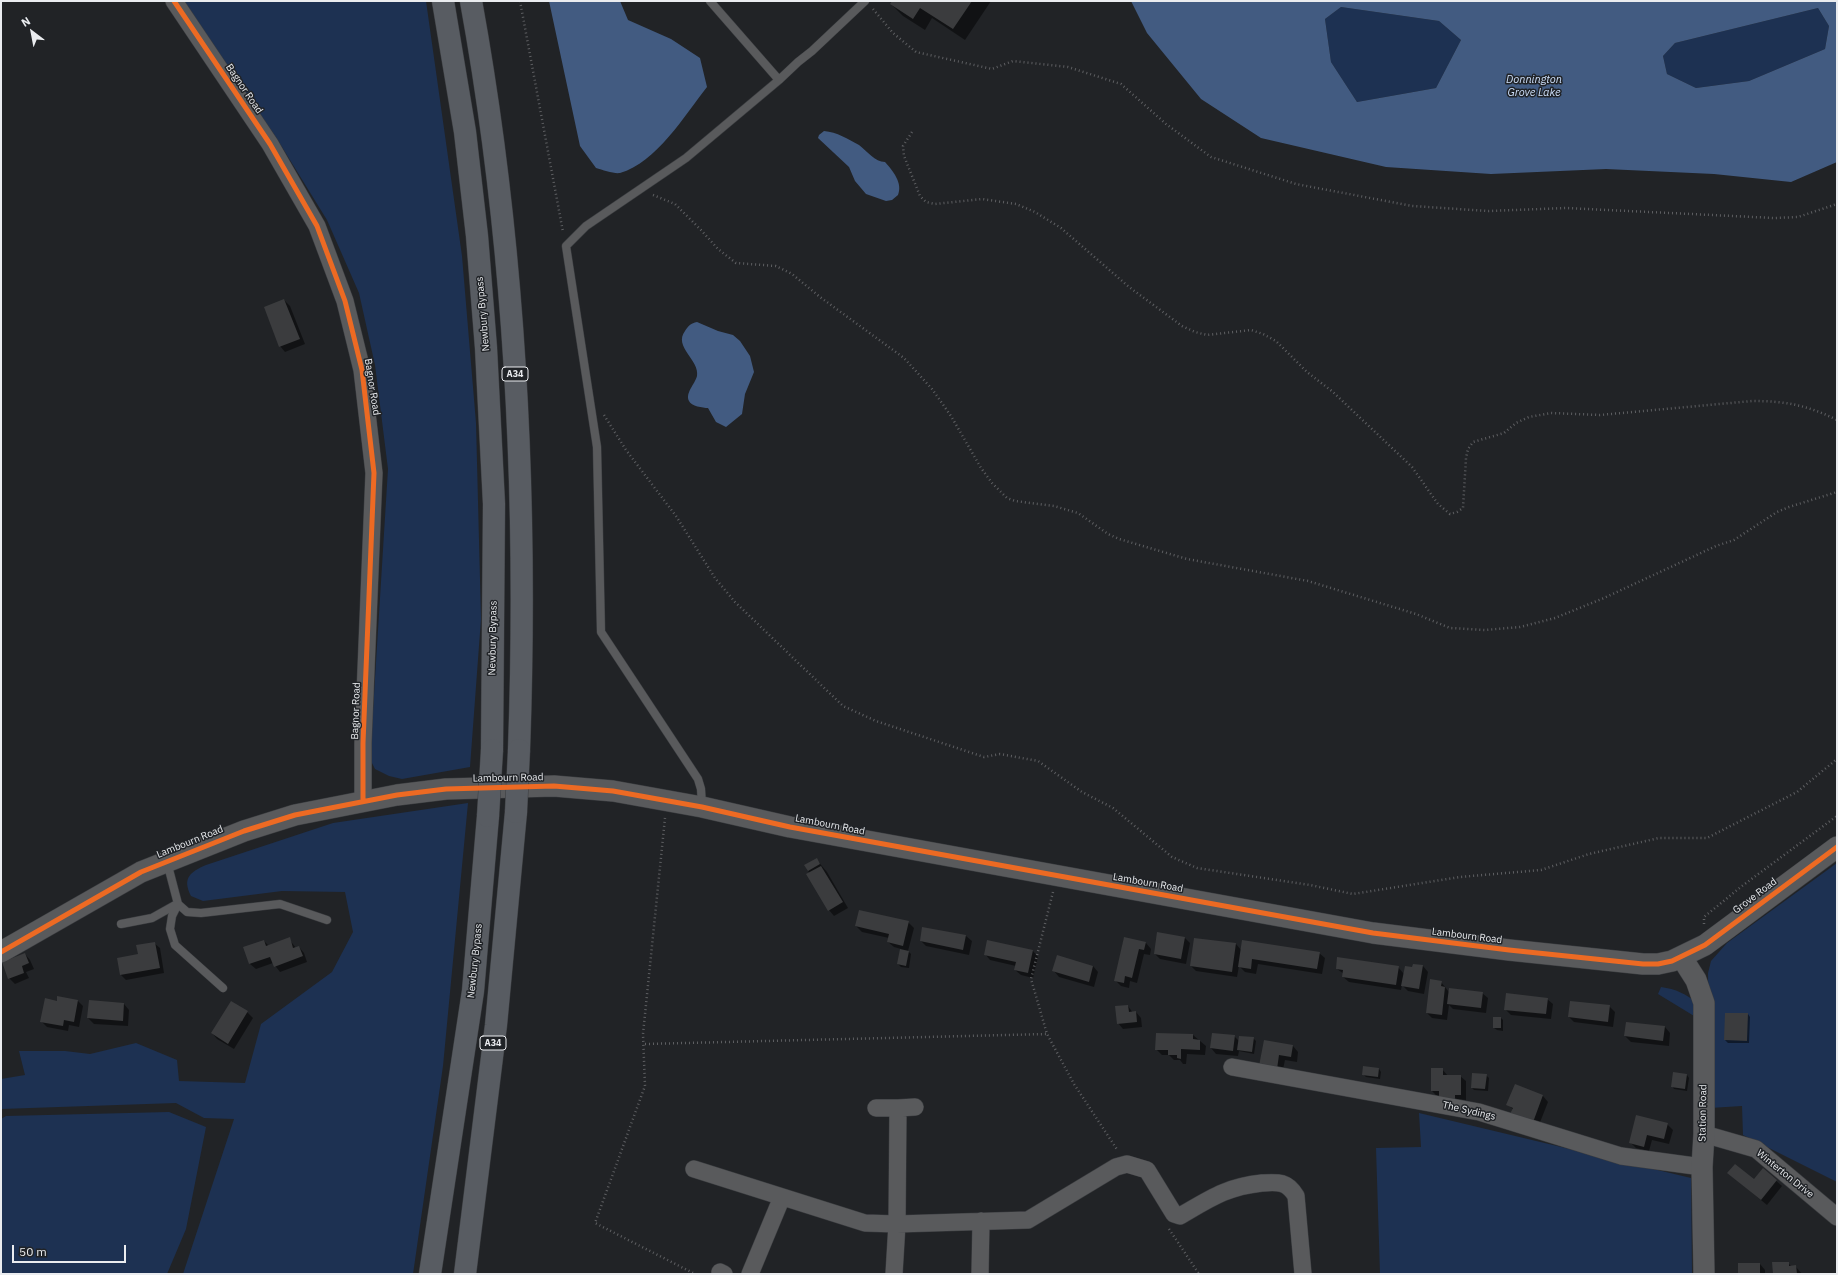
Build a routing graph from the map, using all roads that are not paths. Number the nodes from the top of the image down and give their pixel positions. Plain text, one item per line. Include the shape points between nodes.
1 (174, 1) edge
2 (443, 1) edge
3 (471, 1) edge
4 (710, 1) edge
5 (865, 2) edge
6 (778, 80) junction
7 (363, 800) junction
8 (702, 807) junction
9 (1837, 847) edge
10 (167, 861) junction
11 (178, 904) junction
12 (327, 920) dead end
13 (121, 924) dead end
14 (1, 951) edge
15 (1682, 958) junction
16 (223, 988) dead end
17 (1232, 1067) dead end
18 (876, 1108) dead end
19 (1704, 1134) junction
20 (1702, 1166) junction
21 (694, 1169) dead end
22 (782, 1197) junction
23 (1837, 1217) edge
24 (981, 1221) junction
25 (897, 1224) junction
26 (430, 1274) edge
27 (465, 1274) edge
28 (750, 1274) edge
29 (894, 1274) edge
30 (980, 1274) edge
31 (1303, 1274) edge
32 (1704, 1274) edge

1 - 7 street, Bagnor Road via 270,144 317,226 345,301 362,370 374,473
2 - 26 highway, Newbury Bypass / A34, bridge via 465,132 477,236 492,438 492,750 473,991
3 - 27 highway, A34, bridge via 494,155 507,269 515,376 522,560 516,812 496,1025
4 - 6 lane
5 - 6 lane
6 - 8 lane via 686,158 586,226 566,246 597,447 601,632 698,779
7 - 8 street, Lambourn Road via 446,789 554,786 613,791
7 - 10 street, Lambourn Road via 295,815 244,830
8 - 15 street, Lambourn Road via 790,827 1381,934 1643,964 1658,964
9 - 15 street, Grove Road via 1705,945
10 - 11 lane
10 - 14 street, Lambourn Road via 141,872
11 - 12 lane via 187,912 201,913 280,904
11 - 13 lane via 152,918
11 - 16 lane via 172,916 170,930 175,945
15 - 19 street, Station Road via 1696,980 1704,1003
17 - 20 street, The Sydings via 1479,1112 1621,1156
18 - 25 street via 906,1108
19 - 20 street, Station Road
19 - 23 street, Winterton Drive via 1756,1149
20 - 32 street, Station Road
21 - 22 street
22 - 25 street via 865,1223
22 - 28 street
24 - 25 street
24 - 30 street
24 - 31 street via 1028,1220 1116,1167 1127,1164 1147,1170 1174,1214 1180,1216 1222,1192 1242,1185 1278,1182 1290,1187 1296,1196
25 - 29 street

